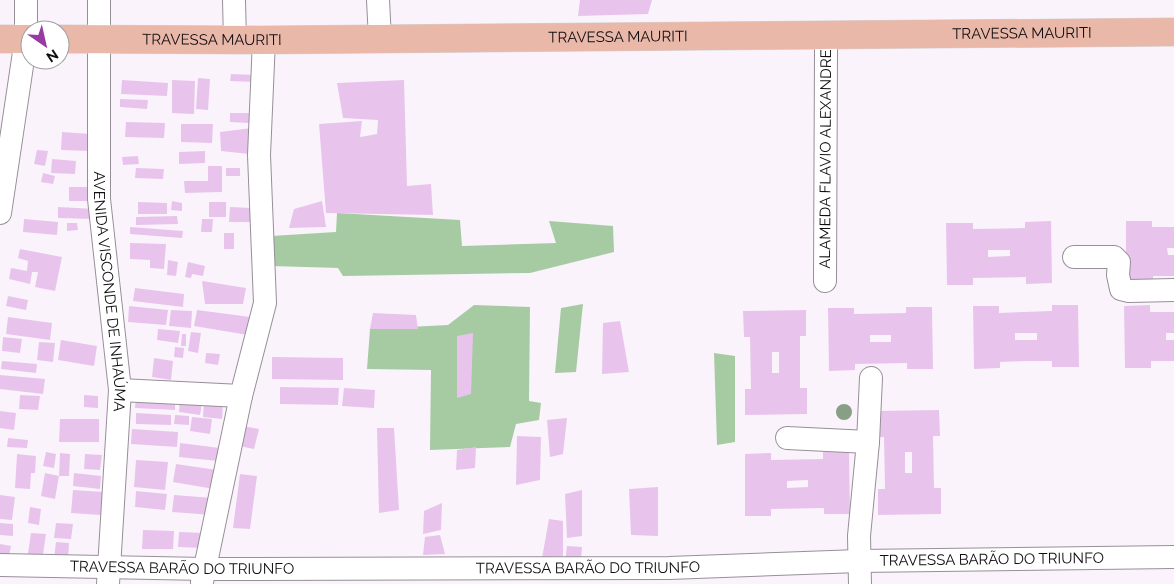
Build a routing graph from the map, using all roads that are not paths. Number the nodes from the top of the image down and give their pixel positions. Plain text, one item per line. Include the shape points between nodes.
1 (26, 0) edge
2 (99, 0) edge
3 (234, 0) edge
4 (378, 0) edge
5 (1174, 32) edge
6 (827, 35) junction
7 (19, 39) edge
8 (70, 39) edge
9 (100, 39) junction
10 (380, 39) junction
11 (235, 40) junction
12 (264, 40) junction
13 (0, 213) edge
14 (1074, 257) dead end
15 (825, 281) dead end
16 (1174, 290) edge
17 (871, 378) dead end
18 (120, 390) junction
19 (241, 396) junction
20 (787, 438) dead end
21 (868, 442) junction
22 (1174, 557) edge
23 (859, 561) junction
24 (0, 565) edge
25 (108, 575) edge
26 (203, 576) edge
27 (669, 576) edge
28 (860, 584) edge

1 - 7 street
2 - 9 street, AVENIDA VISCONDE DE INHAÚMA
3 - 11 street
4 - 10 street
5 - 6 main road, TRAVESSA MAURITI
6 - 10 main road, TRAVESSA MAURITI
6 - 15 street, ALAMEDA FLAVIO ALEXANDRE
7 - 13 street
8 - 9 main road, TRAVESSA MAURITI
9 - 11 main road, TRAVESSA MAURITI
9 - 18 street, AVENIDA VISCONDE DE INHAÚMA via 99,199
10 - 12 main road, TRAVESSA MAURITI
11 - 12 main road, TRAVESSA MAURITI
12 - 19 street via 259,155 265,303
14 - 16 street via 1114,257 1118,262 1121,289
17 - 21 street
18 - 19 street
18 - 25 street, AVENIDA VISCONDE DE INHAÚMA
19 - 26 street
20 - 21 street
21 - 23 street
22 - 23 street, TRAVESSA BARÃO DO TRIUNFO
23 - 27 street, TRAVESSA BARÃO DO TRIUNFO
23 - 28 street
24 - 25 street, TRAVESSA BARÃO DO TRIUNFO
25 - 26 street, TRAVESSA BARÃO DO TRIUNFO
26 - 27 street, TRAVESSA BARÃO DO TRIUNFO

